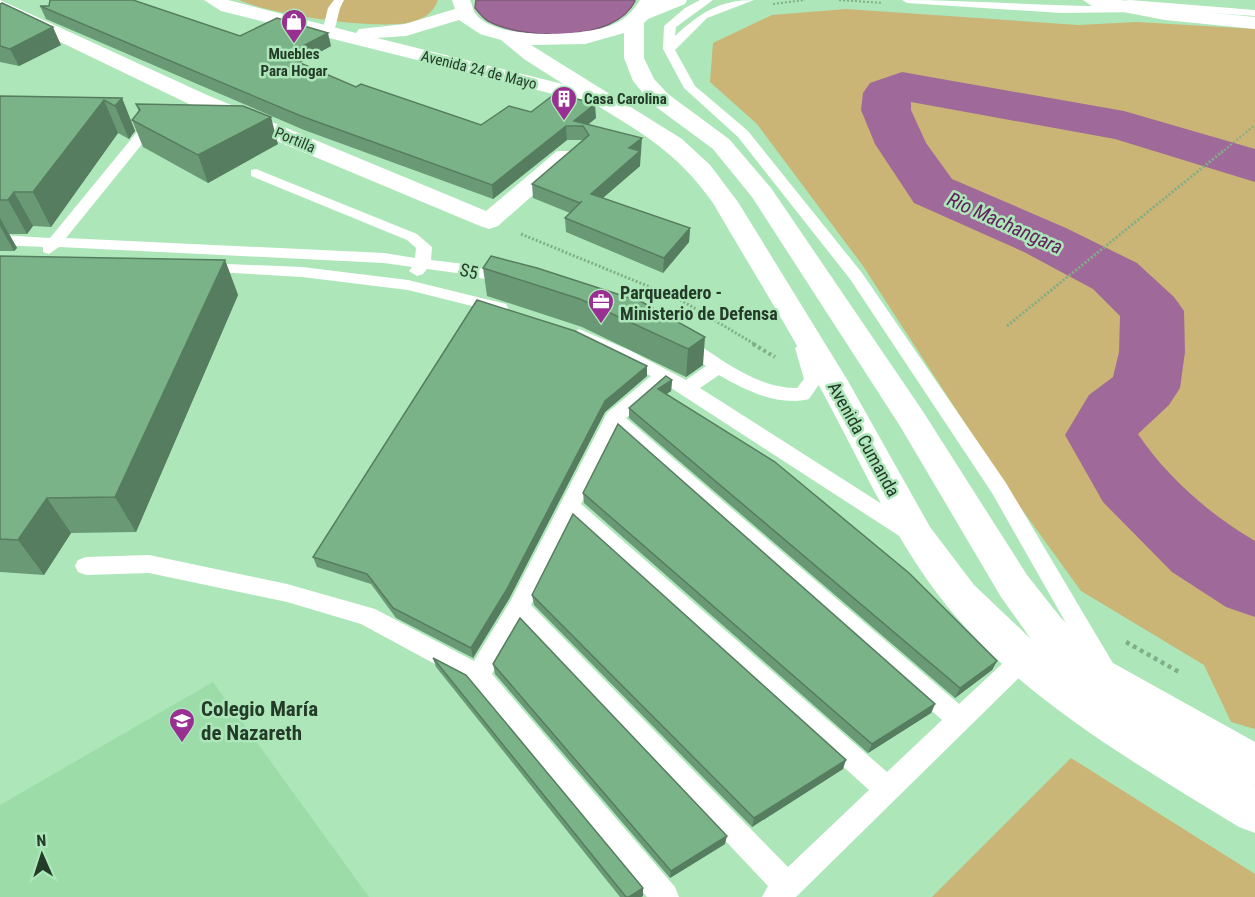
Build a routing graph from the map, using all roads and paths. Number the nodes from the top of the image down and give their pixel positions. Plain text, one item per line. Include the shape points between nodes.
1 (213, 0) edge
2 (339, 0) edge
3 (678, 0) edge
4 (708, 0) edge
5 (748, 0) edge
6 (907, 0) edge
7 (1077, 0) edge
8 (1188, 0) edge
9 (1096, 1) edge
10 (1255, 5) edge
11 (0, 6) edge
12 (462, 7) edge
13 (1139, 9) junction
14 (642, 12) edge
15 (1255, 13) edge
16 (1255, 18) edge
17 (1255, 23) edge
18 (328, 32) junction
19 (505, 36) junction
20 (355, 38) junction
21 (669, 49) junction
22 (604, 101) junction
23 (1255, 125) edge
24 (142, 135) edge
25 (576, 147) edge
26 (256, 173) dead end
27 (725, 202) junction
28 (489, 221) junction
29 (0, 240) edge
30 (54, 243) junction
31 (62, 261) edge
32 (423, 262) junction
33 (188, 267) edge
34 (408, 285) junction
35 (525, 285) edge
36 (511, 311) edge
37 (1007, 326) dead end
38 (560, 328) edge
39 (670, 335) edge
40 (720, 365) junction
41 (663, 376) junction
42 (813, 380) junction
43 (687, 388) junction
44 (614, 418) junction
45 (570, 506) junction
46 (917, 537) junction
47 (86, 566) dead end
48 (519, 607) junction
49 (1126, 641) dead end
50 (1025, 657) junction
51 (1181, 673) dead end
52 (478, 675) junction
53 (1111, 682) junction
54 (959, 719) junction
55 (1162, 756) junction
56 (1255, 765) edge
57 (887, 789) junction
58 (1255, 790) edge
59 (1255, 811) edge
60 (781, 891) edge
61 (665, 897) edge

1 - 18 main road, Avenida 24 de Mayo
2 - 18 lane
3 - 14 main road
4 - 21 lane via 688,10 670,26
5 - 21 lane via 703,16
6 - 13 lane via 1062,10
7 - 9 lane
8 - 10 main road
9 - 13 main road
9 - 15 lane
11 - 28 main road, Portilla via 199,100
12 - 18 main road, Avenida 24 de Mayo via 391,32
12 - 19 main road via 476,25
13 - 16 lane
13 - 17 main road
14 - 19 main road via 605,33 578,39
14 - 53 main road via 632,44 644,81 660,99 721,144 744,169 856,332 1014,586 1047,630 1090,670
18 - 20 main road, Avenida 24 de Mayo
19 - 20 main road, Avenida 24 de Mayo via 460,42
19 - 22 main road, Avenida Cumanda
20 - 22 main road, Avenida 24 de Mayo
21 - 53 lane via 690,88 743,134 855,276 999,488
22 - 27 main road, Avenida Cumanda via 682,150
23 - 37 path
24 - 30 lane
25 - 28 main road
26 - 32 lane via 412,237 424,247
27 - 42 lane via 732,233 806,352
27 - 46 main road, Avenida Cumanda via 837,389
28 - 42 path via 679,299
29 - 30 lane, S5
30 - 31 lane via 40,260
30 - 32 lane, S5
32 - 34 lane
32 - 35 lane, S5
33 - 34 lane, S5 via 302,272
34 - 36 lane, S5
38 - 41 lane via 612,348
39 - 40 lane
40 - 42 lane via 752,387 780,396 802,394
40 - 43 lane
41 - 43 lane
41 - 44 lane
43 - 46 lane
44 - 45 lane
44 - 54 lane
45 - 48 lane
45 - 57 lane
46 - 50 main road, Avenida Cumanda via 961,597
47 - 52 lane via 149,564 287,593 366,616
48 - 52 lane
48 - 60 lane
49 - 51 path
50 - 54 lane
50 - 55 main road, Avenida Cumanda via 1081,702
52 - 61 lane
53 - 55 lane
53 - 56 main road
53 - 58 lane via 1204,759
54 - 57 lane
55 - 59 main road, Avenida Cumanda
57 - 60 lane

